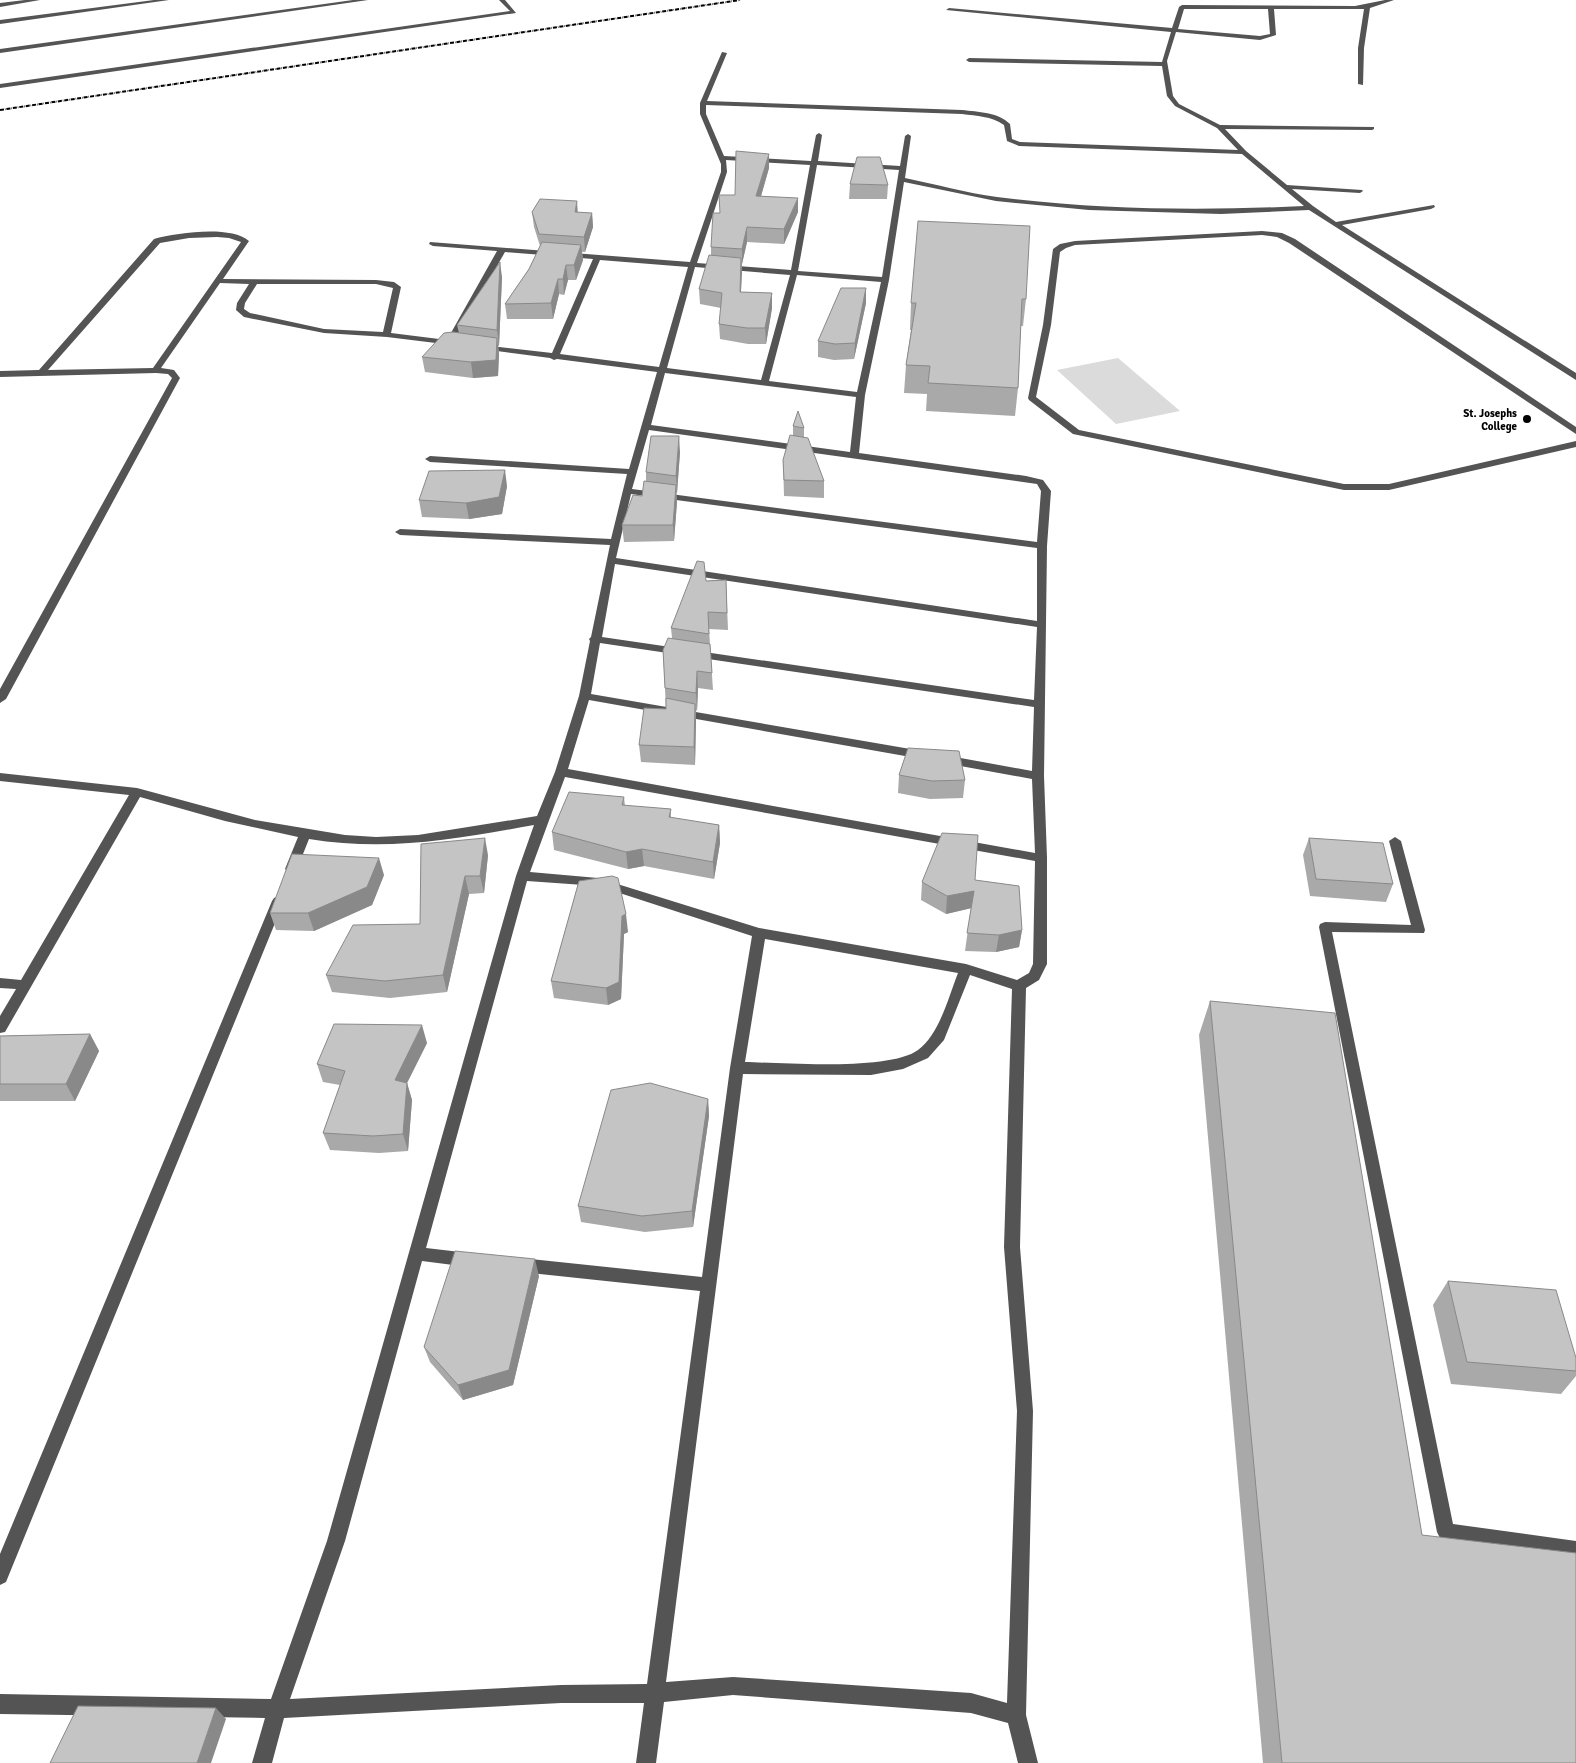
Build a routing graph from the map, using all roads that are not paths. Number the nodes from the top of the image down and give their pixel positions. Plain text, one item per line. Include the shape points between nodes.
1 (37, 0) edge
2 (166, 0) edge
3 (365, 0) edge
4 (502, 0) edge
5 (1178, 0) edge
6 (1391, 0) edge
7 (0, 5) edge
8 (1366, 7) junction
9 (1182, 8) junction
10 (949, 10) dead end
11 (1271, 11) junction
12 (1222, 14) dead end
13 (0, 22) edge
14 (1174, 31) junction
15 (0, 51) edge
16 (724, 52) dead end
17 (969, 60) dead end
18 (1166, 64) junction
19 (1362, 84) dead end
20 (0, 86) edge
21 (703, 103) junction
22 (1219, 126) junction
23 (1372, 128) dead end
24 (819, 135) dead end
25 (908, 136) dead end
26 (1244, 152) junction
27 (721, 158) junction
28 (812, 163) junction
29 (902, 168) junction
30 (900, 179) junction
31 (1285, 187) junction
32 (1360, 191) dead end
33 (1431, 207) dead end
34 (1310, 208) junction
35 (1335, 224) junction
36 (433, 244) dead end
37 (502, 250) junction
38 (597, 258) junction
39 (692, 266) junction
40 (794, 273) junction
41 (885, 280) junction
42 (217, 281) junction
43 (254, 282) junction
44 (387, 335) junction
45 (449, 343) junction
46 (459, 344) edge
47 (468, 345) edge
48 (554, 358) junction
49 (156, 370) junction
50 (662, 371) junction
51 (42, 372) junction
52 (0, 374) edge
53 (1576, 377) edge
54 (764, 383) junction
55 (861, 395) junction
56 (646, 427) junction
57 (1576, 431) edge
58 (1576, 444) edge
59 (854, 455) junction
60 (430, 459) dead end
61 (633, 472) junction
62 (627, 492) junction
63 (400, 532) dead end
64 (615, 542) junction
65 (1042, 546) junction
66 (611, 560) junction
67 (1042, 625) junction
68 (594, 639) junction
69 (584, 696) junction
70 (0, 699) edge
71 (1040, 704) junction
72 (561, 772) junction
73 (1038, 776) junction
74 (0, 777) edge
75 (137, 792) junction
76 (542, 819) junction
77 (305, 834) junction
78 (1395, 841) dead end
79 (1040, 858) junction
80 (522, 876) junction
81 (759, 933) junction
82 (966, 968) junction
83 (0, 983) edge
84 (25, 985) junction
85 (1019, 986) junction
86 (0, 1028) edge
87 (737, 1068) junction
88 (417, 1254) junction
89 (485, 1261) edge
90 (504, 1263) edge
91 (708, 1284) junction
92 (1576, 1550) edge
93 (0, 1576) edge
94 (654, 1694) junction
95 (0, 1704) edge
96 (277, 1709) junction
97 (1016, 1715) junction
98 (262, 1763) edge
99 (646, 1763) edge
100 (1028, 1763) edge

1 - 7 street
2 - 13 street
3 - 15 street
4 - 20 street via 514,12
5 - 9 street
6 - 8 street
8 - 11 street
8 - 19 street via 1361,48
9 - 11 street
9 - 14 street
10 - 14 street
11 - 12 street
11 - 14 street via 1273,35 1269,37
14 - 18 street via 1164,55
16 - 21 street
17 - 18 street
18 - 22 street via 1170,96 1177,105
21 - 26 street via 962,112 1002,120 1007,124 1009,140 1019,144
21 - 27 street via 703,114
22 - 23 street
22 - 26 street
24 - 28 street
25 - 29 street
26 - 31 street
27 - 28 street
27 - 39 street via 724,172
28 - 29 street
28 - 40 street
29 - 30 street
30 - 34 street via 996,199 1089,208 1221,212
30 - 41 street
31 - 32 street
31 - 34 street
33 - 35 street
34 - 35 street
35 - 53 street
36 - 37 street
37 - 38 street
37 - 45 street
38 - 39 street
38 - 48 street
39 - 40 street
39 - 50 street
40 - 41 street
40 - 54 street
41 - 55 street
42 - 43 street
42 - 49 street
42 - 51 street via 245,241 242,238 180,236 158,240
43 - 44 street via 241,303 240,310 247,315 324,331
43 - 44 street via 391,284 398,287
44 - 45 street
45 - 46 street
47 - 48 street
48 - 50 street
49 - 51 street
49 - 70 street via 171,372 176,378
50 - 54 street
50 - 56 street
51 - 52 street
54 - 55 street
55 - 59 street
56 - 59 street
56 - 61 street
57 - 58 street via 1279,235 1262,233 1075,243 1056,251 1047,325 1032,398 1076,432 1344,487 1366,488 1389,487
59 - 65 street via 1040,482 1046,491
60 - 61 street
61 - 62 street
62 - 64 street
62 - 65 street
63 - 64 street
64 - 66 street
65 - 67 street
66 - 67 street
66 - 68 street
67 - 71 street
68 - 69 street
68 - 71 street
69 - 72 street
69 - 73 street
71 - 73 street
72 - 76 street
72 - 79 street
73 - 79 street
74 - 75 street
75 - 77 street via 198,811
75 - 84 street
76 - 77 street via 445,837 376,841
76 - 80 street
77 - 93 street
78 - 92 street via 1419,930 1325,927 1446,1532
79 - 85 street via 1040,964 1034,976
80 - 81 street via 598,882
80 - 88 street
81 - 82 street
81 - 87 street
82 - 85 street
82 - 87 street via 939,1036 923,1054 898,1065 871,1069
83 - 84 street
84 - 86 street
85 - 97 street via 1012,1247 1025,1411
87 - 91 street
88 - 89 street
88 - 96 street via 336,1541
90 - 91 street
91 - 94 street
94 - 96 street via 561,1694
94 - 97 street via 733,1686 971,1703
94 - 99 street
95 - 96 street
96 - 98 street
97 - 100 street

